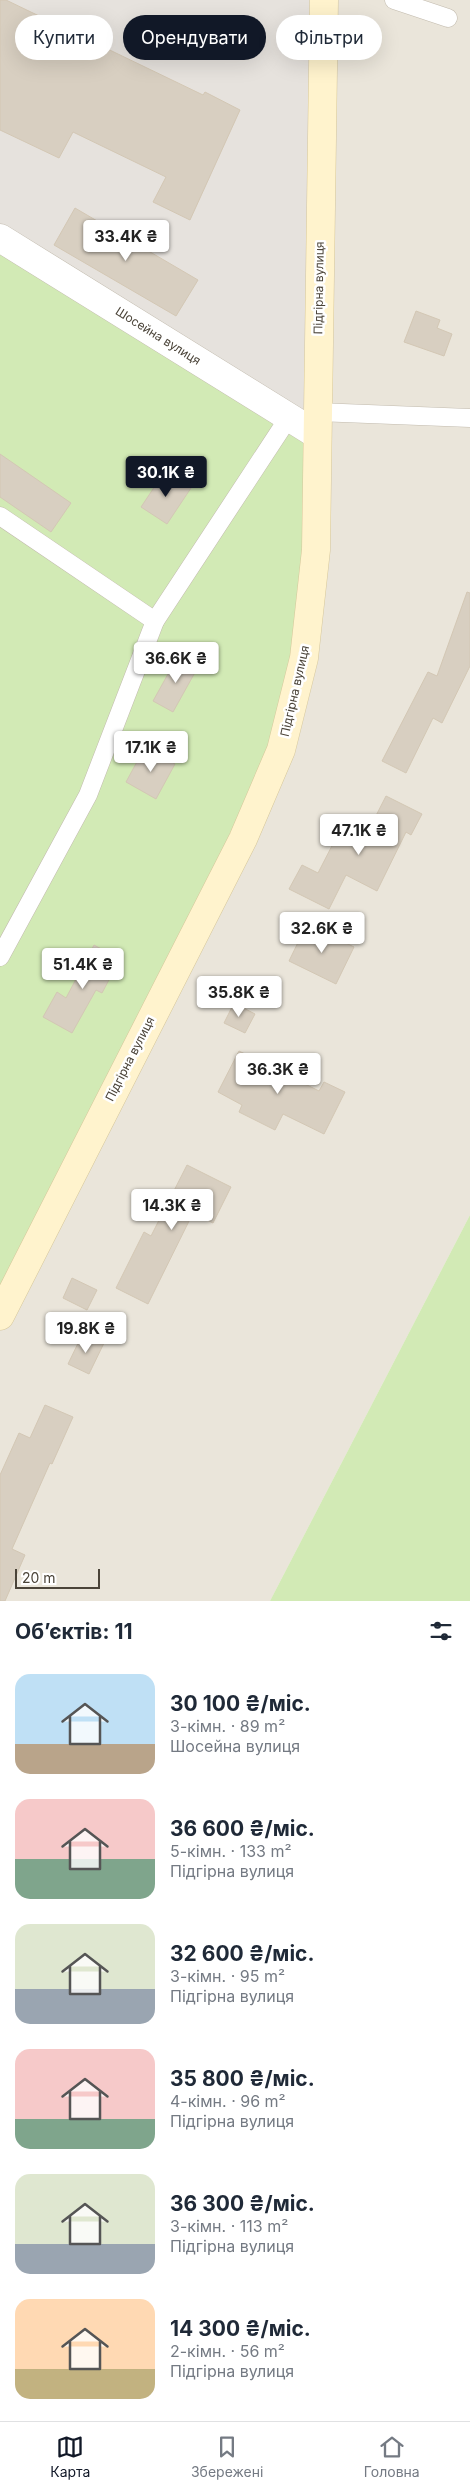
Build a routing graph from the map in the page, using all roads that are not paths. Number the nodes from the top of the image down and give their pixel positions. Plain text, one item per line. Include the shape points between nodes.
1 (324, 0) edge
2 (394, 0) edge
3 (448, 18) dead end
4 (0, 238) edge
5 (289, 417) junction
6 (470, 418) edge
7 (316, 423) junction
8 (0, 516) edge
9 (155, 621) junction
10 (0, 957) edge
11 (0, 1316) edge

1 - 7 street, Підгірна вулиця
2 - 3 lane
4 - 5 street, Шосейна вулиця
5 - 7 street, Шосейна вулиця
5 - 9 lane
6 - 7 lane
7 - 11 street, Підгірна вулиця via 316,550 305,648 281,750 243,838
8 - 9 lane
9 - 10 lane via 88,795

